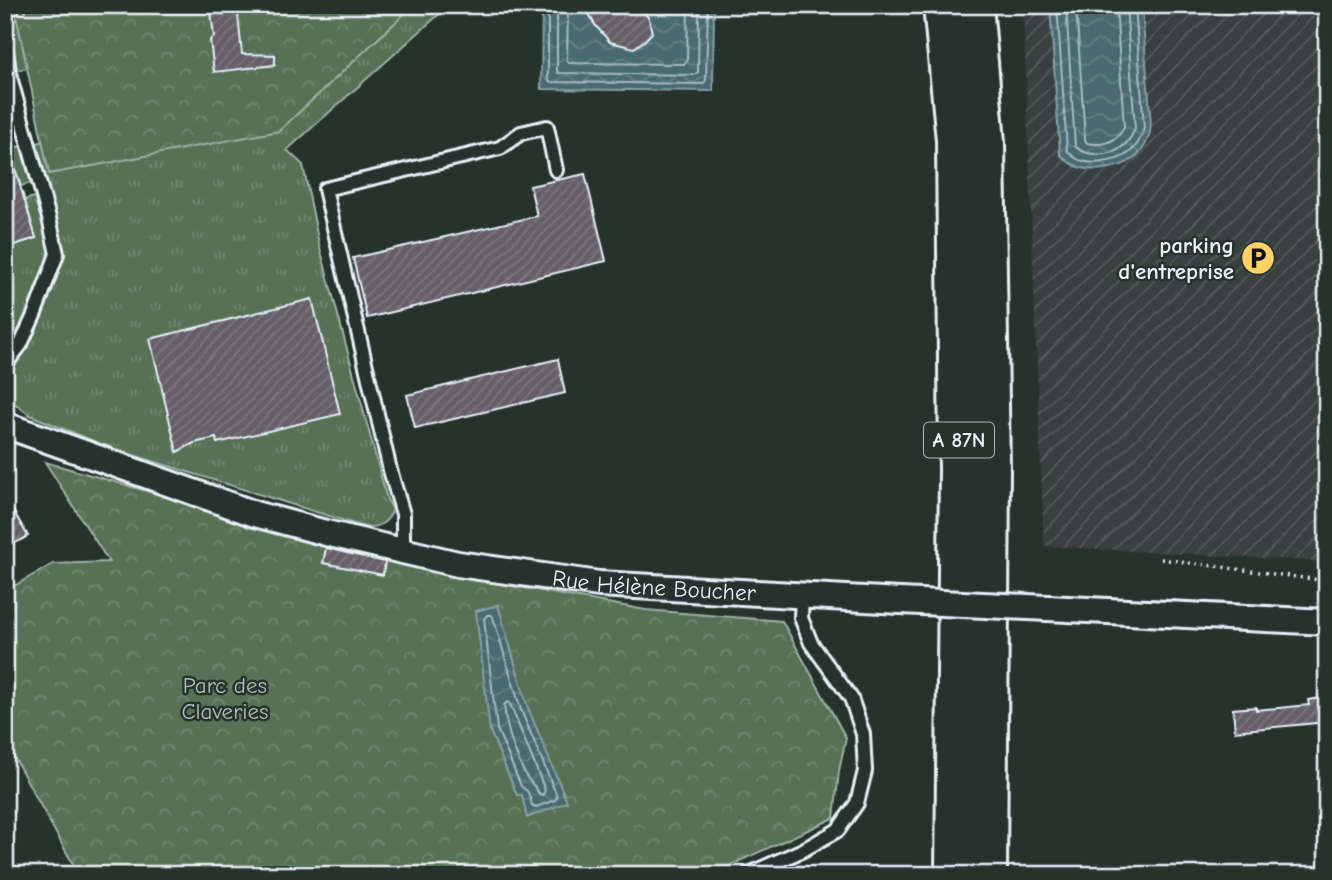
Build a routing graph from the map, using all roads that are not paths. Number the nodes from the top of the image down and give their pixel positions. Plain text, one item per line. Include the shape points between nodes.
1 (943, 5) edge
2 (972, 5) edge
3 (5, 45) edge
4 (556, 170) dead end
5 (5, 362) edge
6 (5, 425) edge
7 (403, 552) junction
8 (802, 596) junction
9 (1327, 622) edge
10 (747, 875) edge
11 (955, 875) edge
12 (987, 875) edge

1 - 11 highway, A 87N via 956,140
2 - 12 highway, A 87N via 985,143 990,457
3 - 5 lane via 57,254 21,344
4 - 7 lane via 547,127 521,133 500,148 325,189 403,514
6 - 7 street, Rue Hélène Boucher via 255,514
7 - 8 street, Rue Hélène Boucher via 599,584
8 - 9 street, Rue Hélène Boucher, bridge
8 - 10 lane via 801,618 811,643 851,698 863,734 865,771 857,803 838,830

